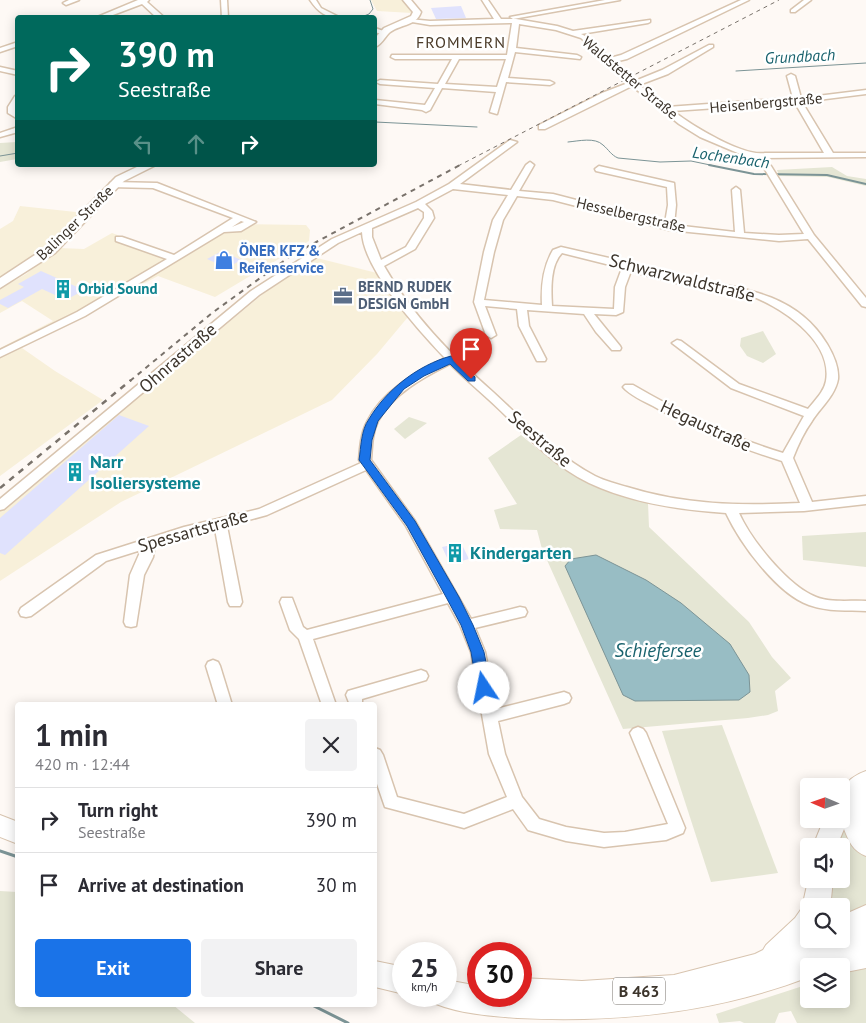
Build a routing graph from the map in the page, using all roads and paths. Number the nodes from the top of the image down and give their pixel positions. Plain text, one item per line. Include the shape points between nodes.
1 (76, 0) edge
2 (143, 0) edge
3 (224, 0) edge
4 (313, 0) edge
5 (408, 0) edge
6 (485, 0) edge
7 (617, 0) edge
8 (746, 0) edge
9 (808, 0) edge
10 (590, 2) edge
11 (66, 3) dead end
12 (793, 11) dead end
13 (106, 15) edge
14 (159, 15) edge
15 (226, 15) edge
16 (331, 15) edge
17 (409, 21) junction
18 (502, 21) junction
19 (516, 21) junction
20 (648, 21) dead end
21 (380, 31) edge
22 (574, 33) junction
23 (377, 42) edge
24 (15, 45) edge
25 (711, 46) dead end
26 (0, 50) edge
27 (511, 54) junction
28 (395, 57) dead end
29 (457, 57) junction
30 (577, 57) dead end
31 (608, 61) junction
32 (0, 69) edge
33 (15, 72) edge
34 (791, 76) dead end
35 (503, 80) junction
36 (380, 82) dead end
37 (550, 83) dead end
38 (634, 84) junction
39 (440, 86) junction
40 (501, 90) junction
41 (866, 92) edge
42 (798, 101) junction
43 (377, 102) edge
44 (665, 109) junction
45 (494, 112) dead end
46 (542, 127) dead end
47 (15, 130) edge
48 (0, 135) edge
49 (513, 142) dead end
50 (866, 154) edge
51 (830, 155) junction
52 (755, 157) junction
53 (530, 166) dead end
54 (146, 167) edge
55 (599, 168) dead end
56 (113, 185) junction
57 (452, 186) junction
58 (736, 190) dead end
59 (514, 193) junction
60 (420, 204) junction
61 (669, 227) junction
62 (367, 228) junction
63 (740, 235) junction
64 (810, 236) junction
65 (119, 239) dead end
66 (175, 259) junction
67 (379, 265) junction
68 (628, 265) junction
69 (0, 284) edge
70 (479, 302) junction
71 (866, 304) edge
72 (522, 307) junction
73 (547, 310) junction
74 (588, 312) junction
75 (491, 335) dead end
76 (677, 343) dead end
77 (616, 348) dead end
78 (0, 354) edge
79 (451, 359) junction
80 (542, 359) dead end
81 (629, 386) dead end
82 (810, 414) junction
83 (787, 458) junction
84 (368, 465) junction
85 (866, 500) edge
86 (0, 506) edge
87 (808, 506) junction
88 (730, 507) junction
89 (220, 523) junction
90 (148, 543) junction
91 (452, 597) junction
92 (236, 602) dead end
93 (287, 602) dead end
94 (866, 606) edge
95 (26, 612) dead end
96 (520, 612) dead end
97 (131, 622) dead end
98 (467, 625) junction
99 (305, 636) junction
100 (213, 666) dead end
101 (422, 676) dead end
102 (564, 698) dead end
103 (225, 702) edge
104 (328, 702) edge
105 (353, 702) edge
106 (491, 716) junction
107 (638, 733) dead end
108 (377, 761) edge
109 (853, 795) edge
110 (516, 801) junction
111 (0, 826) edge
112 (15, 832) edge
113 (866, 845) edge
114 (866, 917) edge
115 (850, 925) edge
116 (800, 931) edge
117 (866, 935) edge
118 (802, 948) edge
119 (866, 955) edge
120 (824, 958) edge
121 (850, 958) edge
122 (755, 967) junction
123 (800, 970) edge
124 (377, 975) edge
125 (392, 979) edge
126 (532, 993) edge
127 (457, 996) edge

1 - 11 street
2 - 13 street
2 - 14 street
3 - 15 street
4 - 16 street via 319,9
5 - 17 main road via 417,12
6 - 18 street
7 - 10 street
8 - 31 street via 624,57
9 - 12 street
10 - 18 street via 555,6
17 - 18 street, Waldstetter Straße
17 - 21 main road
18 - 19 street, Waldstetter Straße
19 - 22 street, Waldstetter Straße
19 - 27 street
20 - 22 street
21 - 23 main road
22 - 31 street, Waldstetter Straße via 591,42
24 - 26 street
25 - 38 street via 665,72
27 - 29 street
27 - 30 street
27 - 35 street
28 - 29 street
29 - 39 street
31 - 38 street, Waldstetter Straße
32 - 33 street
34 - 42 street
35 - 37 street
35 - 40 street
36 - 39 street
38 - 44 street, Waldstetter Straße
38 - 46 street via 605,94
39 - 40 street
39 - 43 street via 426,109
40 - 45 street
41 - 42 street, Heisenbergstraße
42 - 44 street, Heisenbergstraße
42 - 51 street
44 - 52 street, Waldstetter Straße via 703,134
47 - 48 street
49 - 57 street
50 - 51 street
51 - 52 street
52 - 64 street via 767,166
53 - 59 street
54 - 56 main road, Balinger Straße
55 - 61 street via 671,185
56 - 66 street via 154,185 240,218
56 - 69 main road, Balinger Straße via 51,250
57 - 59 street, Hesselbergstraße
57 - 60 street
58 - 63 street
59 - 61 street, Hesselbergstraße via 553,197
59 - 70 street via 498,220
60 - 62 street
60 - 67 street via 428,211 429,218 410,249
61 - 63 street, Hesselbergstraße
62 - 67 street, Seestraße via 366,234
62 - 86 street, Ohnrastraße via 335,241 255,293
63 - 64 street, Hesselbergstraße
64 - 71 street
65 - 66 street
66 - 78 street via 81,314
67 - 79 street, Seestraße via 410,313
68 - 73 street, Schwarzwaldstraße via 561,250 556,252 548,274
68 - 74 street via 620,287 619,310
68 - 82 street, Schwarzwaldstraße via 667,278 740,289 773,302 792,314 812,331 825,348 831,367 832,380 827,393
70 - 72 street
70 - 75 street
72 - 73 street
72 - 80 street via 524,326
73 - 74 street
74 - 77 street
76 - 82 street via 735,386
79 - 84 street via 401,387 380,410 367,440 365,460
79 - 88 street, Seestraße via 528,434 592,480 646,498
81 - 83 street, Hegaustraße via 669,412 707,431 749,448
82 - 83 street, Schwarzwaldstraße
83 - 87 street
84 - 89 street, Spessartstraße via 262,512
84 - 91 street via 411,524
85 - 87 street, Seestraße
87 - 88 street, Seestraße
88 - 94 street via 742,531 781,578 800,593 822,604
89 - 90 street, Spessartstraße
89 - 92 street
90 - 95 street, Spessartstraße via 101,558
90 - 97 street via 146,558 137,575
91 - 98 street
91 - 99 street
93 - 99 street via 297,630
96 - 98 street
98 - 106 street via 478,652
99 - 104 street
100 - 103 street
101 - 105 street via 353,695
102 - 106 street
106 - 110 street via 497,754
107 - 110 street via 676,828 666,833 625,839 585,837 534,825
108 - 110 street via 391,802 464,822
109 - 113 highway via 853,819
111 - 112 highway
114 - 115 highway
116 - 122 highway, B 463 via 779,952
117 - 120 highway, B 463
118 - 122 highway, B 463
119 - 121 highway, B 463
122 - 126 highway, B 463 via 674,988 582,995
123 - 127 highway, B 463 via 744,990 677,1005 625,1010 564,1012 513,1008
124 - 125 highway

